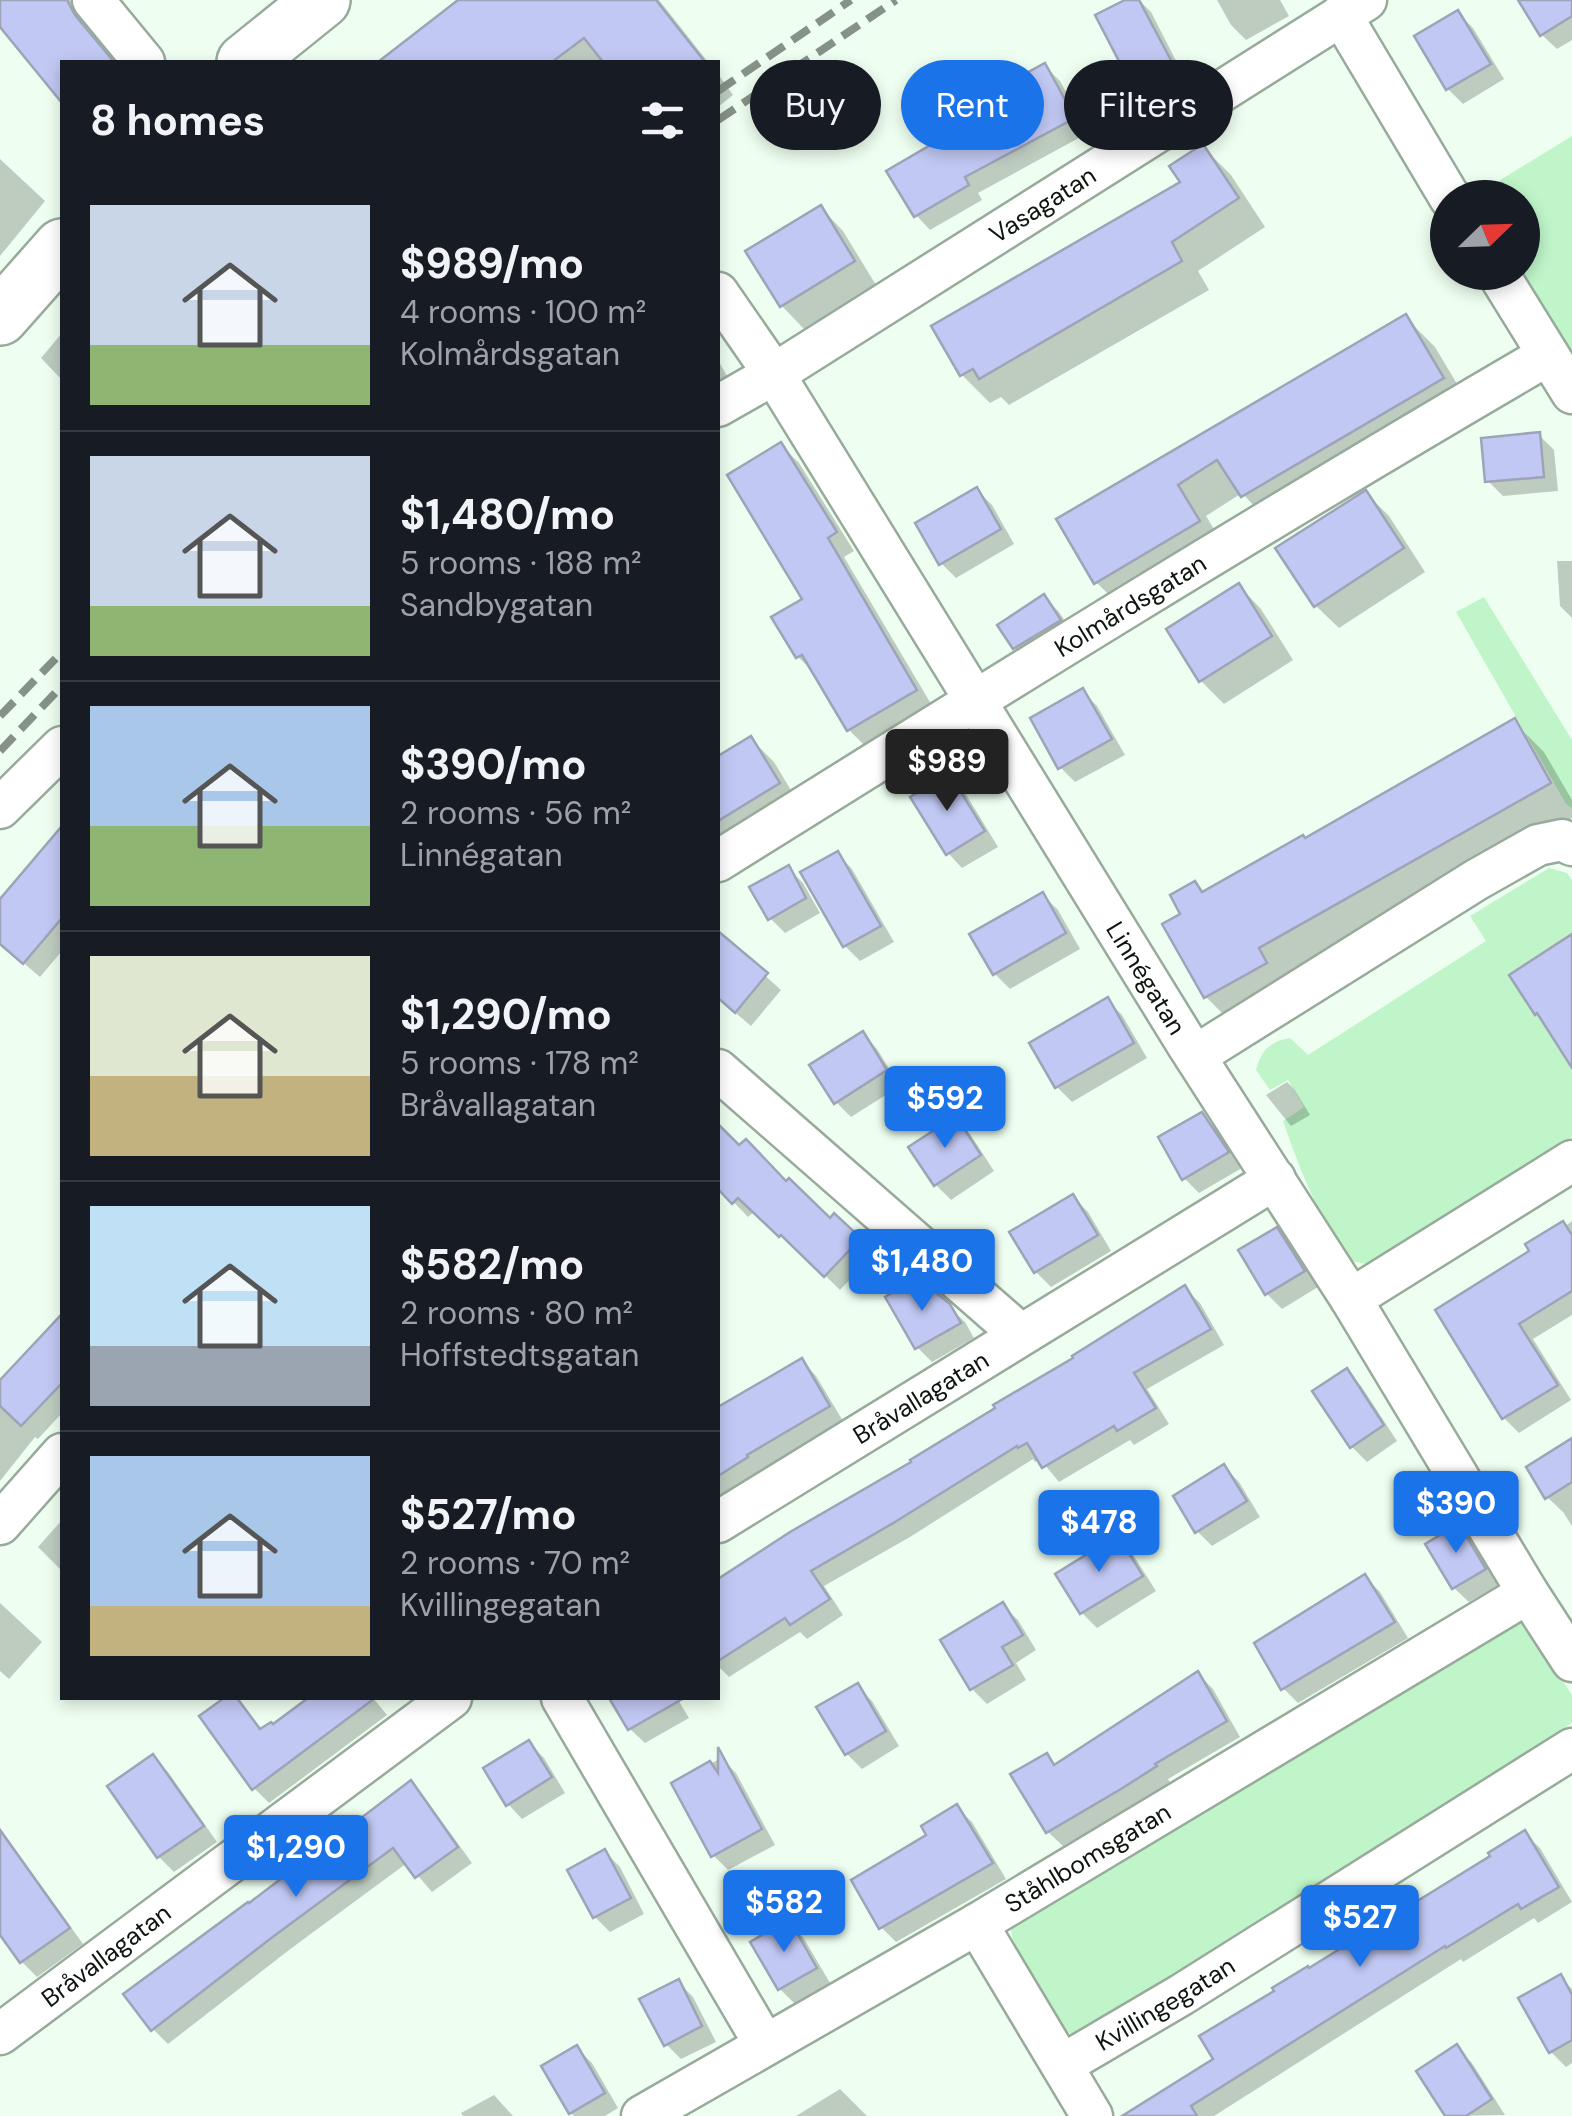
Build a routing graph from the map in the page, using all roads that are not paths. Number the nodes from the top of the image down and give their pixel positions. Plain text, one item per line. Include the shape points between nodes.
1 (93, 0) edge
2 (322, 0) edge
3 (1353, 7) edge
4 (142, 60) edge
5 (247, 60) edge
6 (1441, 180) edge
7 (60, 249) edge
8 (1507, 290) edge
9 (720, 296) edge
10 (0, 316) edge
11 (1548, 356) junction
12 (774, 374) junction
13 (1572, 392) edge
14 (720, 405) edge
15 (974, 700) junction
16 (60, 749) edge
17 (0, 808) edge
18 (1572, 845) edge
19 (720, 860) edge
20 (1194, 1056) junction
21 (720, 1072) edge
22 (1572, 1161) edge
23 (1275, 1179) junction
24 (1351, 1299) junction
25 (1020, 1334) junction
26 (60, 1456) edge
27 (720, 1521) edge
28 (0, 1524) edge
29 (1528, 1593) junction
30 (1572, 1661) edge
31 (448, 1700) edge
32 (563, 1700) edge
33 (1572, 1749) edge
34 (978, 1924) junction
35 (0, 2034) edge
36 (765, 2044) junction
37 (1062, 2065) junction
38 (642, 2116) edge
39 (1092, 2116) edge

1 - 4 street
2 - 5 main road
3 - 6 street
3 - 12 street, Vasagatan
7 - 10 main road
8 - 11 street
9 - 12 street, Linnégatan
11 - 13 street
11 - 15 street, Kolmårdsgatan
12 - 14 street, Vasagatan
12 - 15 street, Linnégatan
15 - 19 street, Kolmårdsgatan
15 - 20 street, Linnégatan
16 - 17 street
18 - 20 street via 1538,845
20 - 23 street, Linnégatan
21 - 25 street
22 - 24 street
23 - 24 street, Linnégatan
23 - 25 street, Bråvallagatan
24 - 29 street, Linnégatan
25 - 27 street, Bråvallagatan
26 - 28 street
29 - 30 street, Linnégatan
29 - 34 street, Ståhlbomsgatan
31 - 35 street, Bråvallagatan
32 - 36 street
33 - 37 street, Kvillingegatan
34 - 36 street, Ståhlbomsgatan
34 - 37 street
36 - 38 street, Ståhlbomsgatan
37 - 39 street

